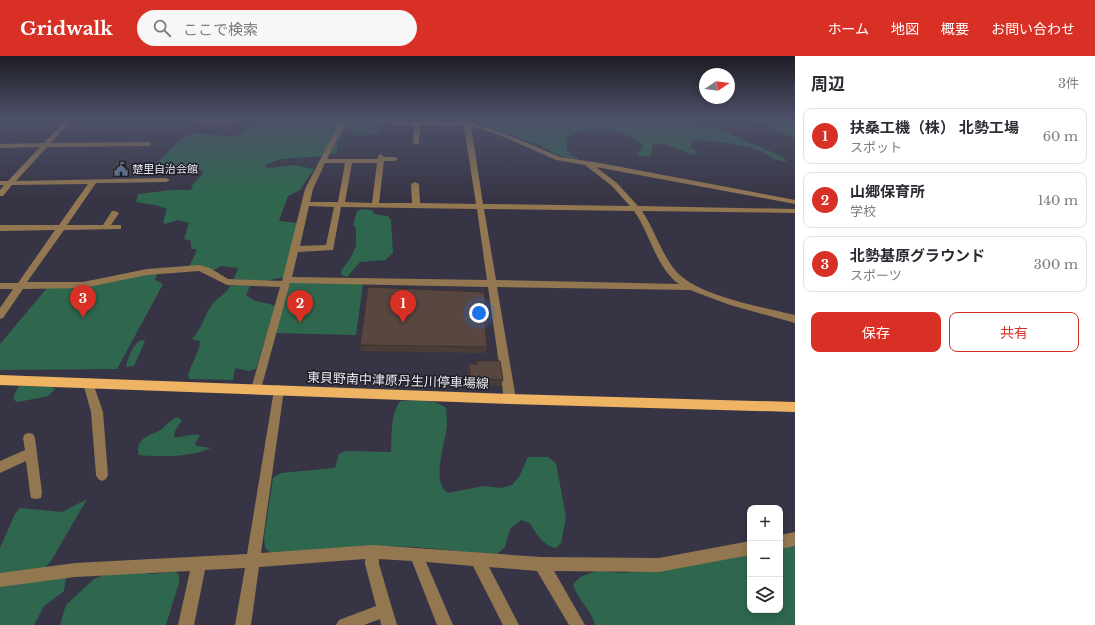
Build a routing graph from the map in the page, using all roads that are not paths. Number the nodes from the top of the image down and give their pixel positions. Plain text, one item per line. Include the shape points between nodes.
1 (44, 145) edge
2 (0, 146) edge
3 (20, 146) edge
4 (330, 146) edge
5 (470, 146) edge
6 (527, 146) edge
7 (380, 158) junction
8 (395, 159) dead end
9 (323, 161) junction
10 (349, 161) junction
11 (587, 163) junction
12 (166, 180) dead end
13 (93, 182) junction
14 (0, 183) edge
15 (10, 183) junction
16 (415, 184) dead end
17 (0, 194) edge
18 (795, 202) edge
19 (306, 204) junction
20 (339, 204) junction
21 (375, 205) junction
22 (416, 206) junction
23 (480, 207) junction
24 (636, 208) junction
25 (795, 211) edge
26 (115, 213) dead end
27 (105, 227) junction
28 (118, 227) dead end
29 (0, 228) edge
30 (60, 228) junction
31 (295, 249) junction
32 (285, 282) junction
33 (493, 284) junction
34 (0, 286) edge
35 (18, 286) junction
36 (690, 287) junction
37 (0, 315) edge
38 (795, 319) edge
39 (0, 380) edge
40 (88, 383) junction
41 (256, 389) junction
42 (279, 390) junction
43 (510, 398) junction
44 (795, 407) edge
45 (29, 438) dead end
46 (31, 453) junction
47 (0, 467) edge
48 (102, 475) dead end
49 (36, 493) dead end
50 (795, 539) edge
51 (783, 541) edge
52 (747, 549) edge
53 (373, 552) junction
54 (416, 554) junction
55 (251, 560) junction
56 (478, 560) junction
57 (199, 563) junction
58 (541, 564) junction
59 (0, 580) edge
60 (385, 610) junction
61 (186, 625) edge
62 (243, 625) edge
63 (344, 625) edge
64 (389, 625) edge
65 (446, 625) edge
66 (511, 625) edge
67 (577, 625) edge

1 - 15 street
2 - 3 street
4 - 9 street
5 - 23 street
6 - 11 street via 550,156
7 - 8 street
7 - 10 street
7 - 21 street
9 - 10 street
9 - 19 street via 308,189
10 - 20 street
11 - 18 street
11 - 24 street
12 - 13 street
13 - 15 street
13 - 30 street
14 - 15 street
15 - 17 street
16 - 22 street
19 - 20 street
19 - 31 street
20 - 21 street
20 - 31 street via 330,248
21 - 22 street
22 - 23 street
23 - 24 street
23 - 33 street
24 - 25 street
24 - 36 street via 673,275
26 - 27 street
27 - 28 street
27 - 30 street
29 - 30 street
30 - 35 street
31 - 32 street
32 - 33 street
32 - 35 street via 227,282 204,268 199,268 147,272 83,285
32 - 41 street
33 - 36 street
33 - 43 street
34 - 35 street
35 - 37 street
36 - 38 street
39 - 40 main road, 東貝野南中津原丹生川停車場線
40 - 41 main road, 東貝野南中津原丹生川停車場線
40 - 48 street via 97,412
41 - 42 main road, 東貝野南中津原丹生川停車場線
42 - 43 main road, 東貝野南中津原丹生川停車場線
42 - 55 street
43 - 44 main road, 東貝野南中津原丹生川停車場線
45 - 46 street
46 - 47 street
46 - 49 street
50 - 51 street
52 - 58 street via 659,565
53 - 54 street
53 - 55 street
53 - 60 street via 372,564
54 - 56 street
54 - 65 street
55 - 57 street
55 - 62 street
56 - 58 street
56 - 66 street
57 - 59 street via 75,570
57 - 61 street
58 - 67 street
60 - 63 street
60 - 64 street

